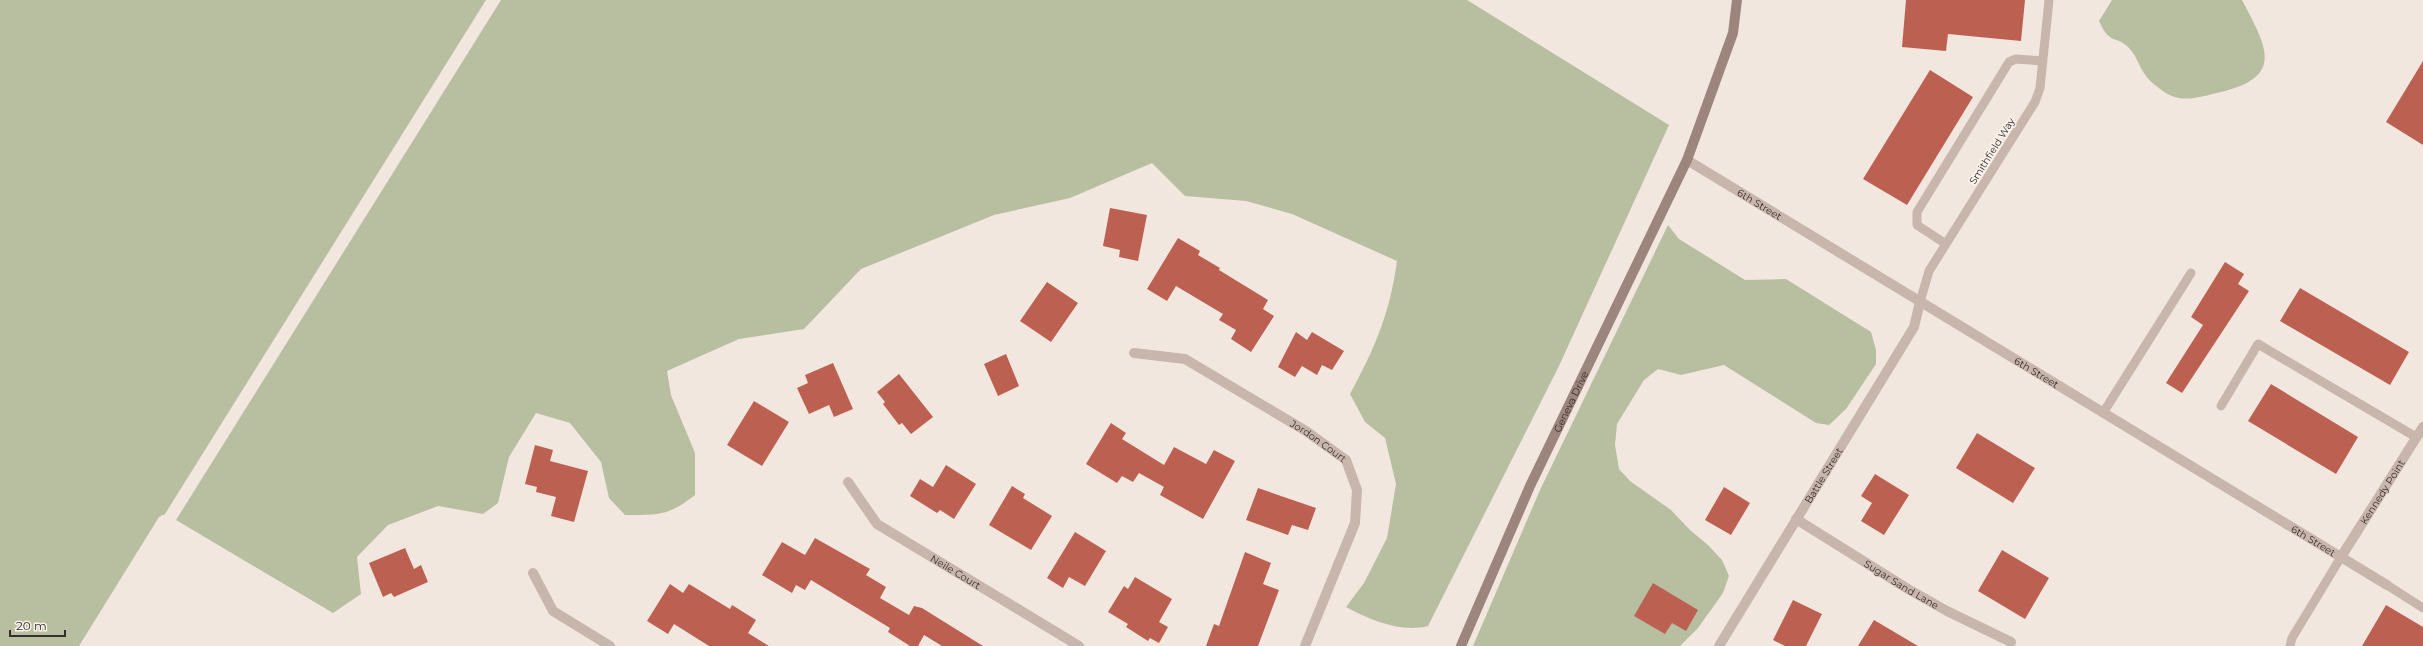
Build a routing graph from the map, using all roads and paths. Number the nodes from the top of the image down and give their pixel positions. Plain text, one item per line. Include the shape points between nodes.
1 (1737, 0) edge
2 (2049, 0) edge
3 (2043, 61) junction
4 (1688, 160) junction
5 (1946, 244) junction
6 (2191, 273) dead end
7 (1920, 302) junction
8 (1134, 353) dead end
9 (2221, 406) dead end
10 (2103, 413) junction
11 (2423, 427) edge
12 (2416, 437) junction
13 (848, 482) dead end
14 (1796, 519) junction
15 (2341, 557) junction
16 (533, 573) dead end
17 (2387, 585) joint
18 (2423, 608) edge
19 (2011, 642) dead end
20 (610, 646) edge
21 (1079, 646) edge
22 (1305, 646) edge
23 (1461, 646) edge
24 (1719, 646) edge
25 (2290, 646) edge

1 - 4 main road, Geneva Drive via 1733,33
2 - 3 lane, Smithfield Way
3 - 5 lane, Smithfield Way via 2036,102
3 - 5 lane via 2016,59 2009,62 1917,212 1917,225
4 - 7 street, 6th Street
4 - 23 main road, Geneva Drive via 1530,486
5 - 7 lane, Smithfield Way via 1929,271
6 - 10 lane
7 - 10 street, 6th Street
7 - 14 street, Battle Street via 1914,327
8 - 22 street, Jordon Court via 1185,359 1306,431 1346,460 1357,490 1355,523
9 - 12 lane via 2258,344
10 - 15 street, 6th Street
11 - 12 street, Kennedy Point
12 - 15 street, Kennedy Point
13 - 21 street, Neile Court via 877,524
14 - 19 street, Sugar Sand Lane via 1908,590
14 - 24 street, Battle Street
15 - 17 street, 6th Street
15 - 25 lane via 2292,638
16 - 20 street via 553,612
17 - 18 lane

